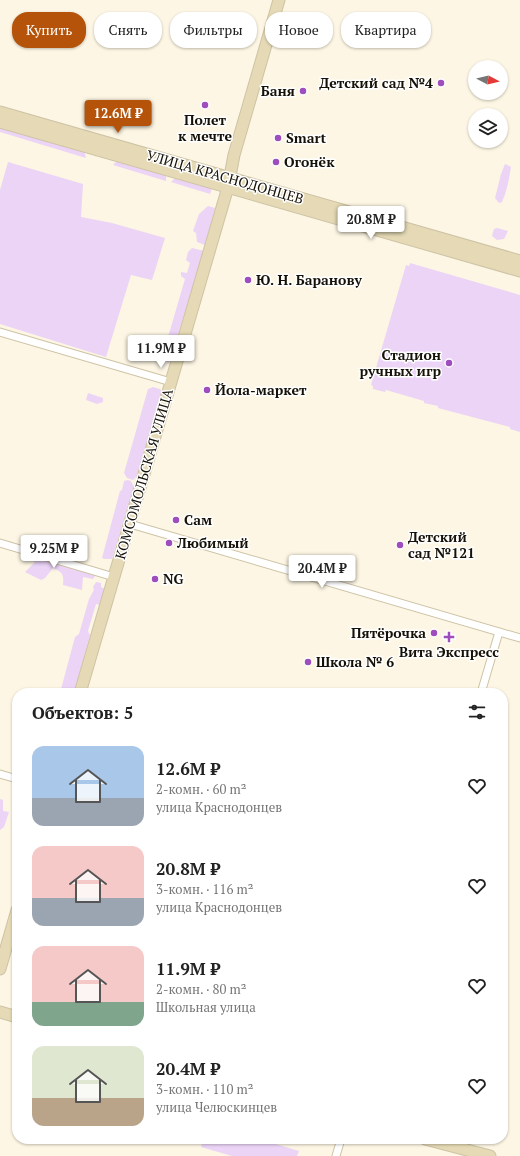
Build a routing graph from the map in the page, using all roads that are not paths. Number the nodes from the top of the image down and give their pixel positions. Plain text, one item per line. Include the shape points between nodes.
1 (279, 0) edge
2 (0, 112) edge
3 (0, 122) edge
4 (229, 182) junction
5 (520, 261) edge
6 (520, 271) edge
7 (0, 332) edge
8 (171, 382) junction
9 (130, 524) junction
10 (0, 543) edge
11 (114, 576) junction
12 (499, 632) junction
13 (520, 638) edge
14 (81, 688) edge
15 (482, 688) edge
16 (0, 774) edge
17 (12, 778) edge
18 (12, 927) edge
19 (0, 969) edge
20 (0, 1012) edge
21 (12, 1016) edge
22 (340, 1144) edge
23 (445, 1144) edge
24 (336, 1156) edge
25 (490, 1156) edge

1 - 4 main road, КОМСОМОЛЬСКАЯ УЛИЦА via 234,155
2 - 4 main road, УЛИЦА КРАСНОДОНЦЕВ
3 - 4 main road, УЛИЦА КРАСНОДОНЦЕВ
4 - 5 main road, УЛИЦА КРАСНОДОНЦЕВ
4 - 6 main road, УЛИЦА КРАСНОДОНЦЕВ
4 - 8 main road, КОМСОМОЛЬСКАЯ УЛИЦА
7 - 8 street
8 - 9 main road, КОМСОМОЛЬСКАЯ УЛИЦА
9 - 11 main road, КОМСОМОЛЬСКАЯ УЛИЦА
9 - 12 street
10 - 11 street
11 - 14 main road, КОМСОМОЛЬСКАЯ УЛИЦА
12 - 13 street
12 - 15 street
16 - 17 street
18 - 19 main road
20 - 21 main road
22 - 24 street
23 - 25 main road

